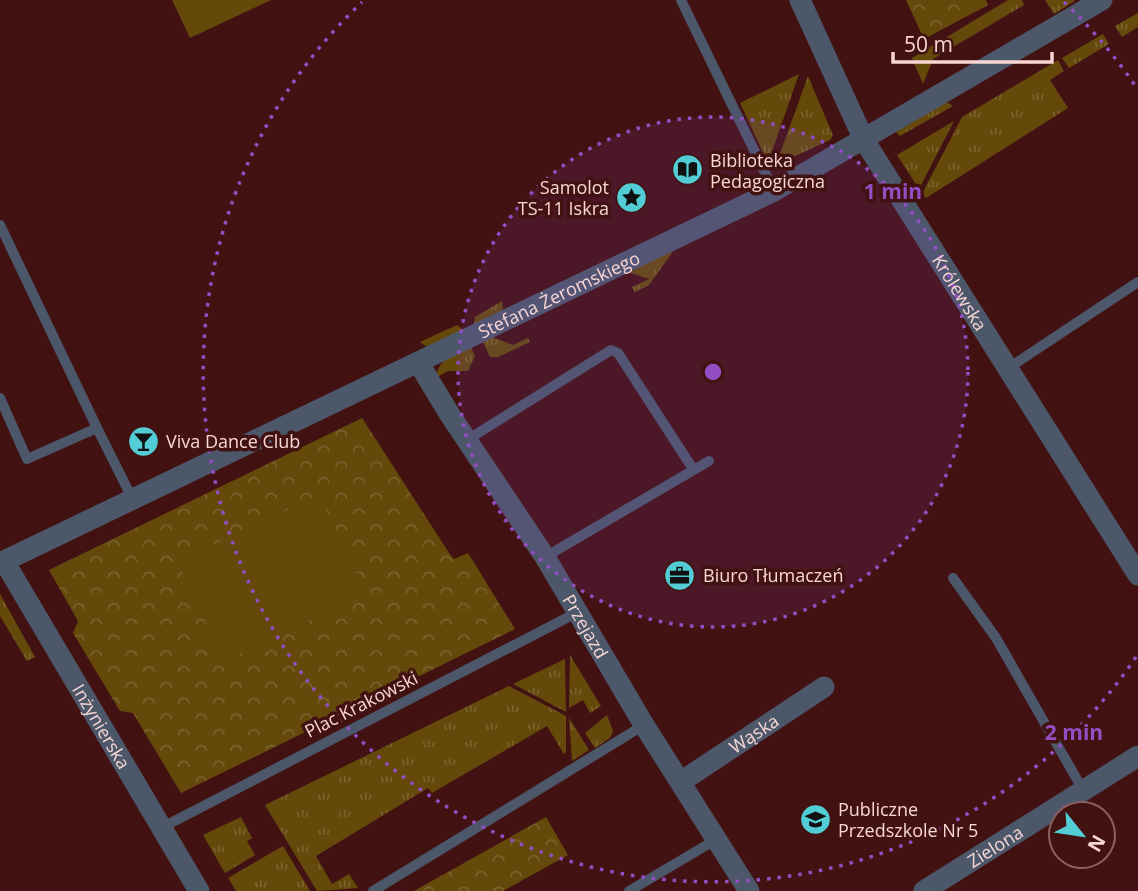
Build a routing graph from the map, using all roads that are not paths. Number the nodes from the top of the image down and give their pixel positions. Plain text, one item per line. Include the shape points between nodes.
1 (681, 0) edge
2 (800, 0) edge
3 (1102, 0) edge
4 (864, 140) junction
5 (774, 191) junction
6 (0, 225) edge
7 (1138, 282) edge
8 (418, 362) junction
9 (1007, 369) junction
10 (0, 398) edge
11 (97, 428) junction
12 (467, 440) junction
13 (709, 461) dead end
14 (693, 469) junction
15 (132, 500) junction
16 (545, 557) junction
17 (2, 562) edge
18 (1138, 575) edge
19 (953, 578) dead end
20 (579, 612) junction
21 (824, 687) dead end
22 (644, 725) junction
23 (1136, 761) edge
24 (682, 781) junction
25 (1083, 790) junction
26 (161, 828) junction
27 (718, 839) junction
28 (199, 891) edge
29 (373, 891) edge
30 (629, 891) edge
31 (749, 891) edge
32 (924, 891) edge

1 - 5 lane
2 - 4 street, Królewska
3 - 4 street, Stefana Żeromskiego
4 - 5 street, Stefana Żeromskiego
4 - 9 street, Królewska
5 - 8 street, Stefana Żeromskiego
6 - 11 lane
7 - 9 lane
8 - 12 street, Przejazd
8 - 15 street, Stefana Żeromskiego
9 - 18 street, Królewska
10 - 11 lane via 27,458
11 - 15 lane
12 - 14 lane via 611,350 618,353
12 - 16 street, Przejazd
13 - 14 lane
14 - 16 lane
15 - 17 street, Stefana Żeromskiego
16 - 20 street, Przejazd
17 - 26 street, Inżynierska
19 - 25 lane via 996,638
20 - 22 street, Przejazd
20 - 26 lane, Plac Krakowski
21 - 24 street, Wąska
22 - 24 street, Przejazd
22 - 29 lane
23 - 25 street, Zielona
24 - 27 street, Przejazd
25 - 32 street, Zielona
26 - 28 street, Inżynierska
27 - 30 lane
27 - 31 street, Przejazd

